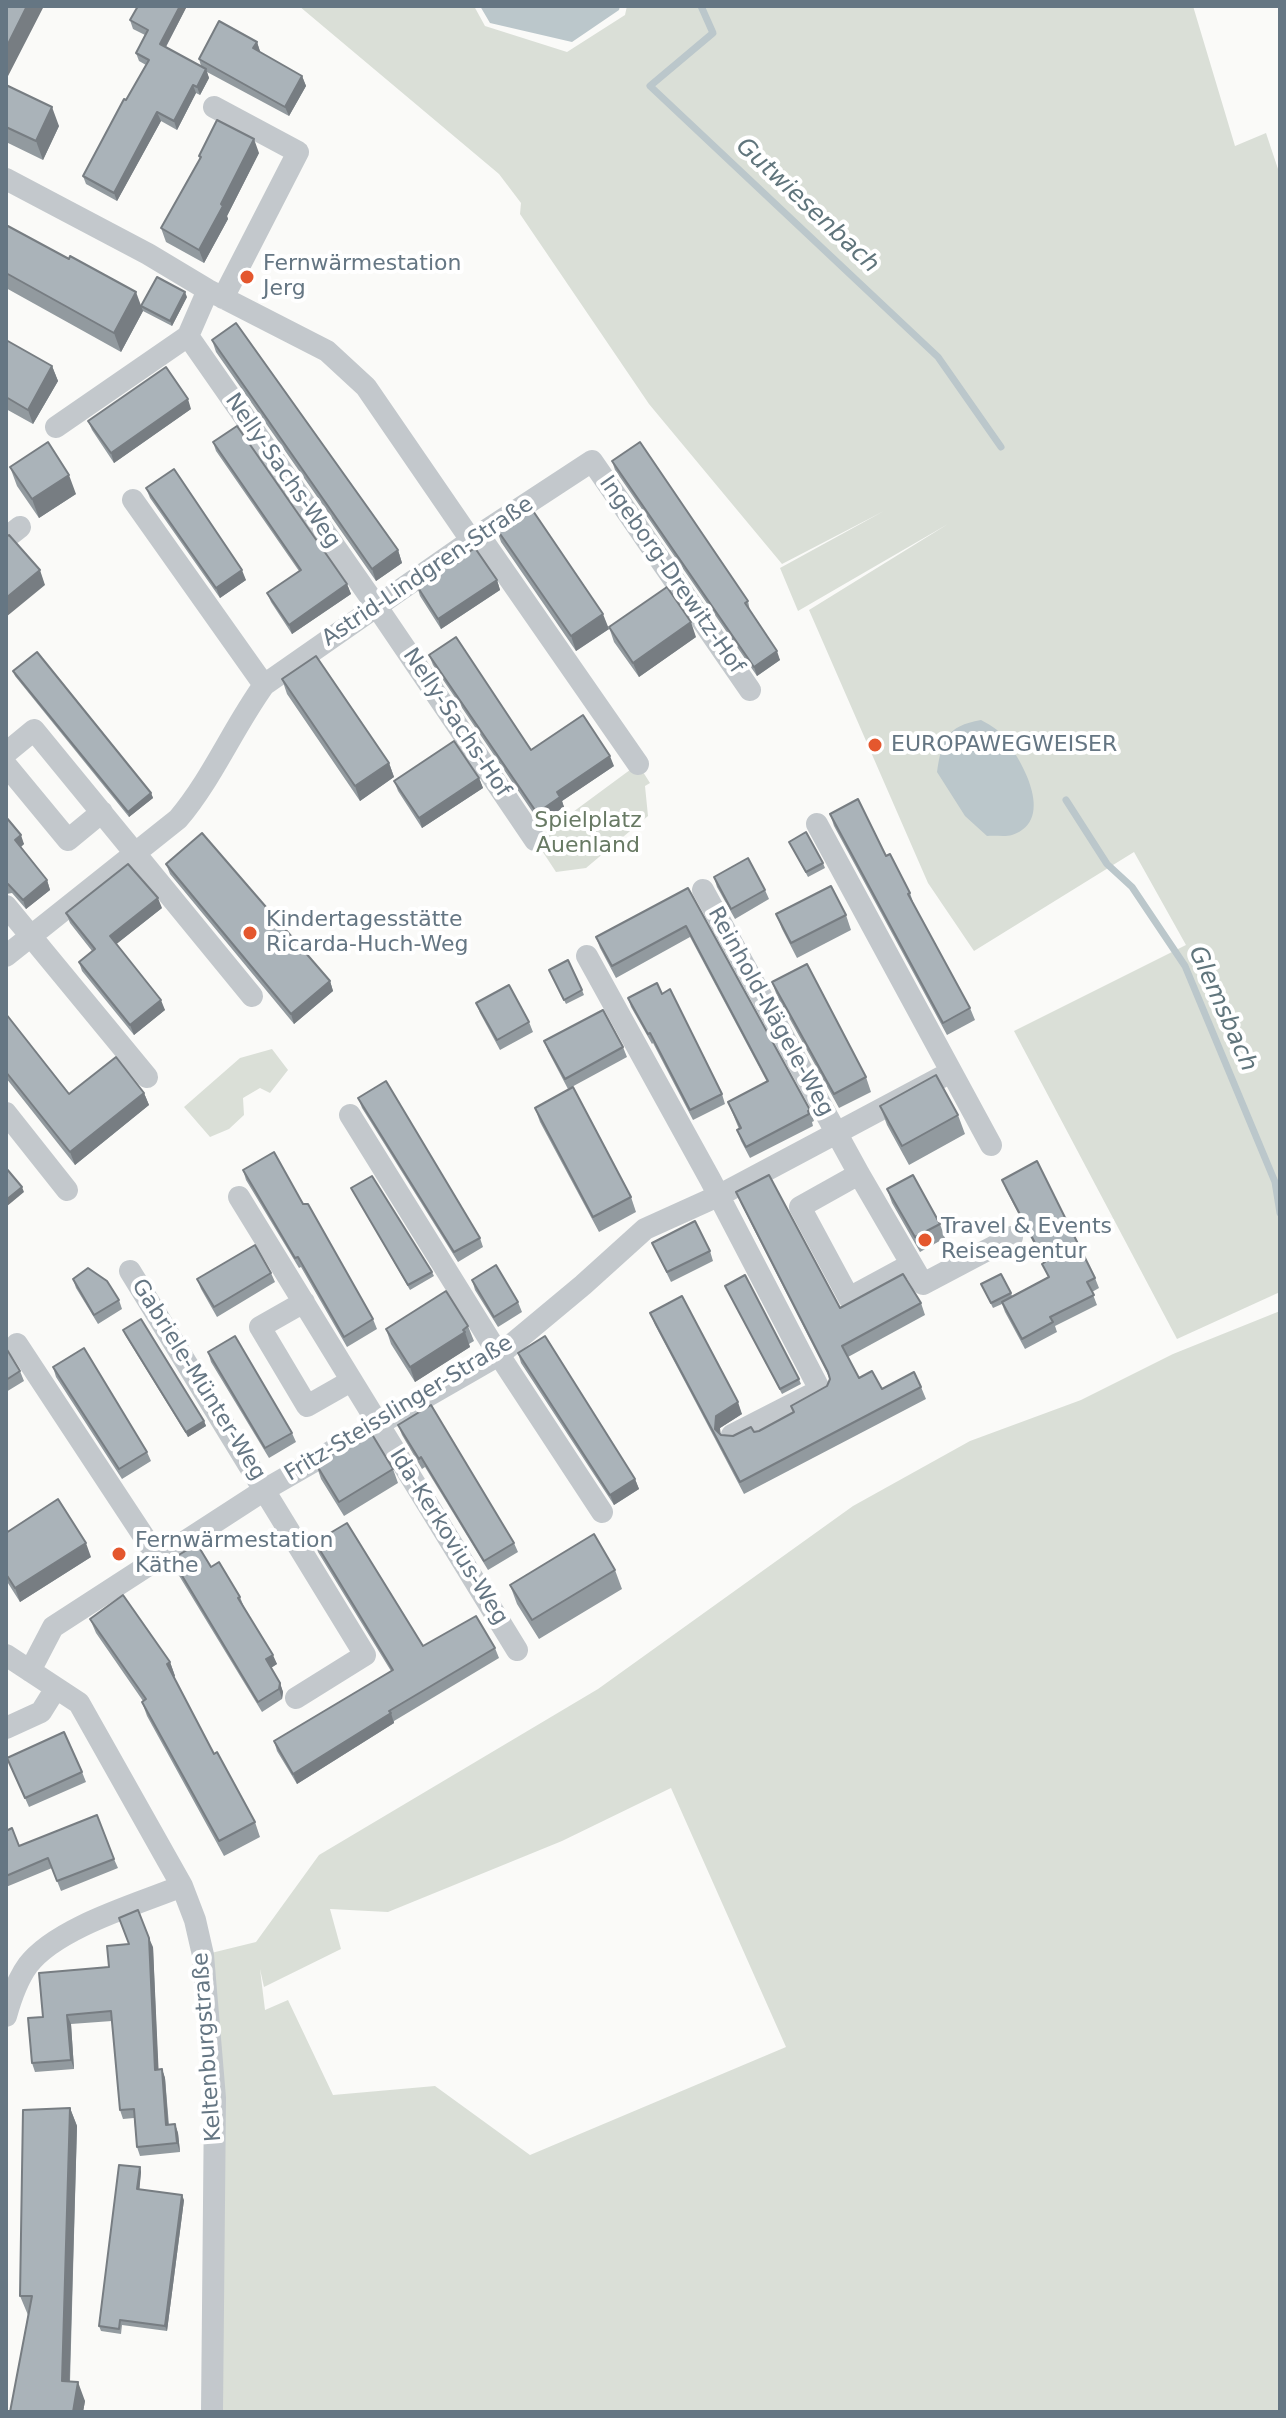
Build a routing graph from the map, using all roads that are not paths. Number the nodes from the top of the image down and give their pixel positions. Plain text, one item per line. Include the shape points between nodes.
1 (214, 107) dead end
2 (6, 179) edge
3 (216, 294) junction
4 (188, 336) junction
5 (56, 427) dead end
6 (592, 461) joint
7 (133, 500) dead end
8 (475, 538) junction
9 (377, 607) junction
10 (264, 685) junction
11 (750, 690) dead end
12 (6, 753) edge
13 (638, 764) dead end
14 (6, 765) edge
15 (102, 812) junction
16 (817, 824) dead end
17 (535, 840) dead end
18 (135, 854) junction
19 (703, 890) dead end
20 (6, 906) edge
21 (30, 935) junction
22 (6, 956) edge
23 (587, 956) dead end
24 (252, 996) dead end
25 (951, 1072) junction
26 (147, 1077) dead end
27 (6, 1113) edge
28 (350, 1115) dead end
29 (837, 1134) junction
30 (991, 1145) dead end
31 (859, 1174) junction
32 (67, 1190) dead end
33 (718, 1196) junction
34 (239, 1197) dead end
35 (1012, 1237) dead end
36 (910, 1265) junction
37 (130, 1271) dead end
38 (304, 1302) junction
39 (17, 1344) dead end
40 (499, 1355) junction
41 (351, 1381) junction
42 (378, 1425) junction
43 (732, 1435) edge
44 (266, 1489) junction
45 (602, 1512) dead end
46 (158, 1558) junction
47 (517, 1650) dead end
48 (6, 1655) edge
49 (30, 1671) junction
50 (56, 1688) junction
51 (296, 1698) dead end
52 (6, 1728) edge
53 (182, 1886) junction
54 (6, 2016) edge
55 (212, 2412) edge

1 - 3 street via 298,152
2 - 3 street
3 - 4 street
3 - 8 street via 327,351 366,387
4 - 5 street
4 - 9 street, Nelly-Sachs-Weg
6 - 8 street, Astrid-Lindgren-Straße
6 - 11 street, Ingeborg-Drewitz-Hof
7 - 10 street
8 - 9 street, Astrid-Lindgren-Straße
8 - 13 street
9 - 10 street, Astrid-Lindgren-Straße
9 - 17 street, Nelly-Sachs-Hof
10 - 18 street, Astrid-Lindgren-Straße via 240,717 198,796
12 - 15 street via 34,730
14 - 15 street via 68,840
15 - 18 street
16 - 25 street
18 - 21 street, Astrid-Lindgren-Straße
18 - 24 street
19 - 29 street, Reinhold-Nägele-Weg
20 - 21 street
21 - 22 street, Astrid-Lindgren-Straße
21 - 26 street
23 - 33 street
25 - 29 street, Fritz-Steisslinger-Straße
25 - 30 street
27 - 32 street
28 - 40 street
29 - 31 street, Reinhold-Nägele-Weg
29 - 33 street, Fritz-Steisslinger-Straße
31 - 36 street, Reinhold-Nägele-Weg
31 - 36 street via 800,1207 849,1298
33 - 40 street, Fritz-Steisslinger-Straße via 645,1229
33 - 43 street via 820,1390
34 - 38 street, Ida-Kerkovius-Weg
35 - 36 street via 923,1284
37 - 44 street, Gabriele-Münter-Weg
38 - 41 street, Ida-Kerkovius-Weg
38 - 41 street via 260,1327 267,1340 307,1406
39 - 46 street
40 - 42 street, Fritz-Steisslinger-Straße
40 - 45 street
41 - 42 street, Ida-Kerkovius-Weg
42 - 44 street, Fritz-Steisslinger-Straße
42 - 47 street, Ida-Kerkovius-Weg
44 - 46 street, Fritz-Steisslinger-Straße
44 - 51 street, Gabriele-Münter-Weg via 365,1655
46 - 49 street, Fritz-Steisslinger-Straße via 53,1627
48 - 49 street, Keltenburgstraße
49 - 50 street, Keltenburgstraße
50 - 52 street via 41,1712
50 - 53 street, Keltenburgstraße via 79,1703
53 - 54 street via 65,1934 29,1964
53 - 55 street, Keltenburgstraße via 203,1955 215,2098

